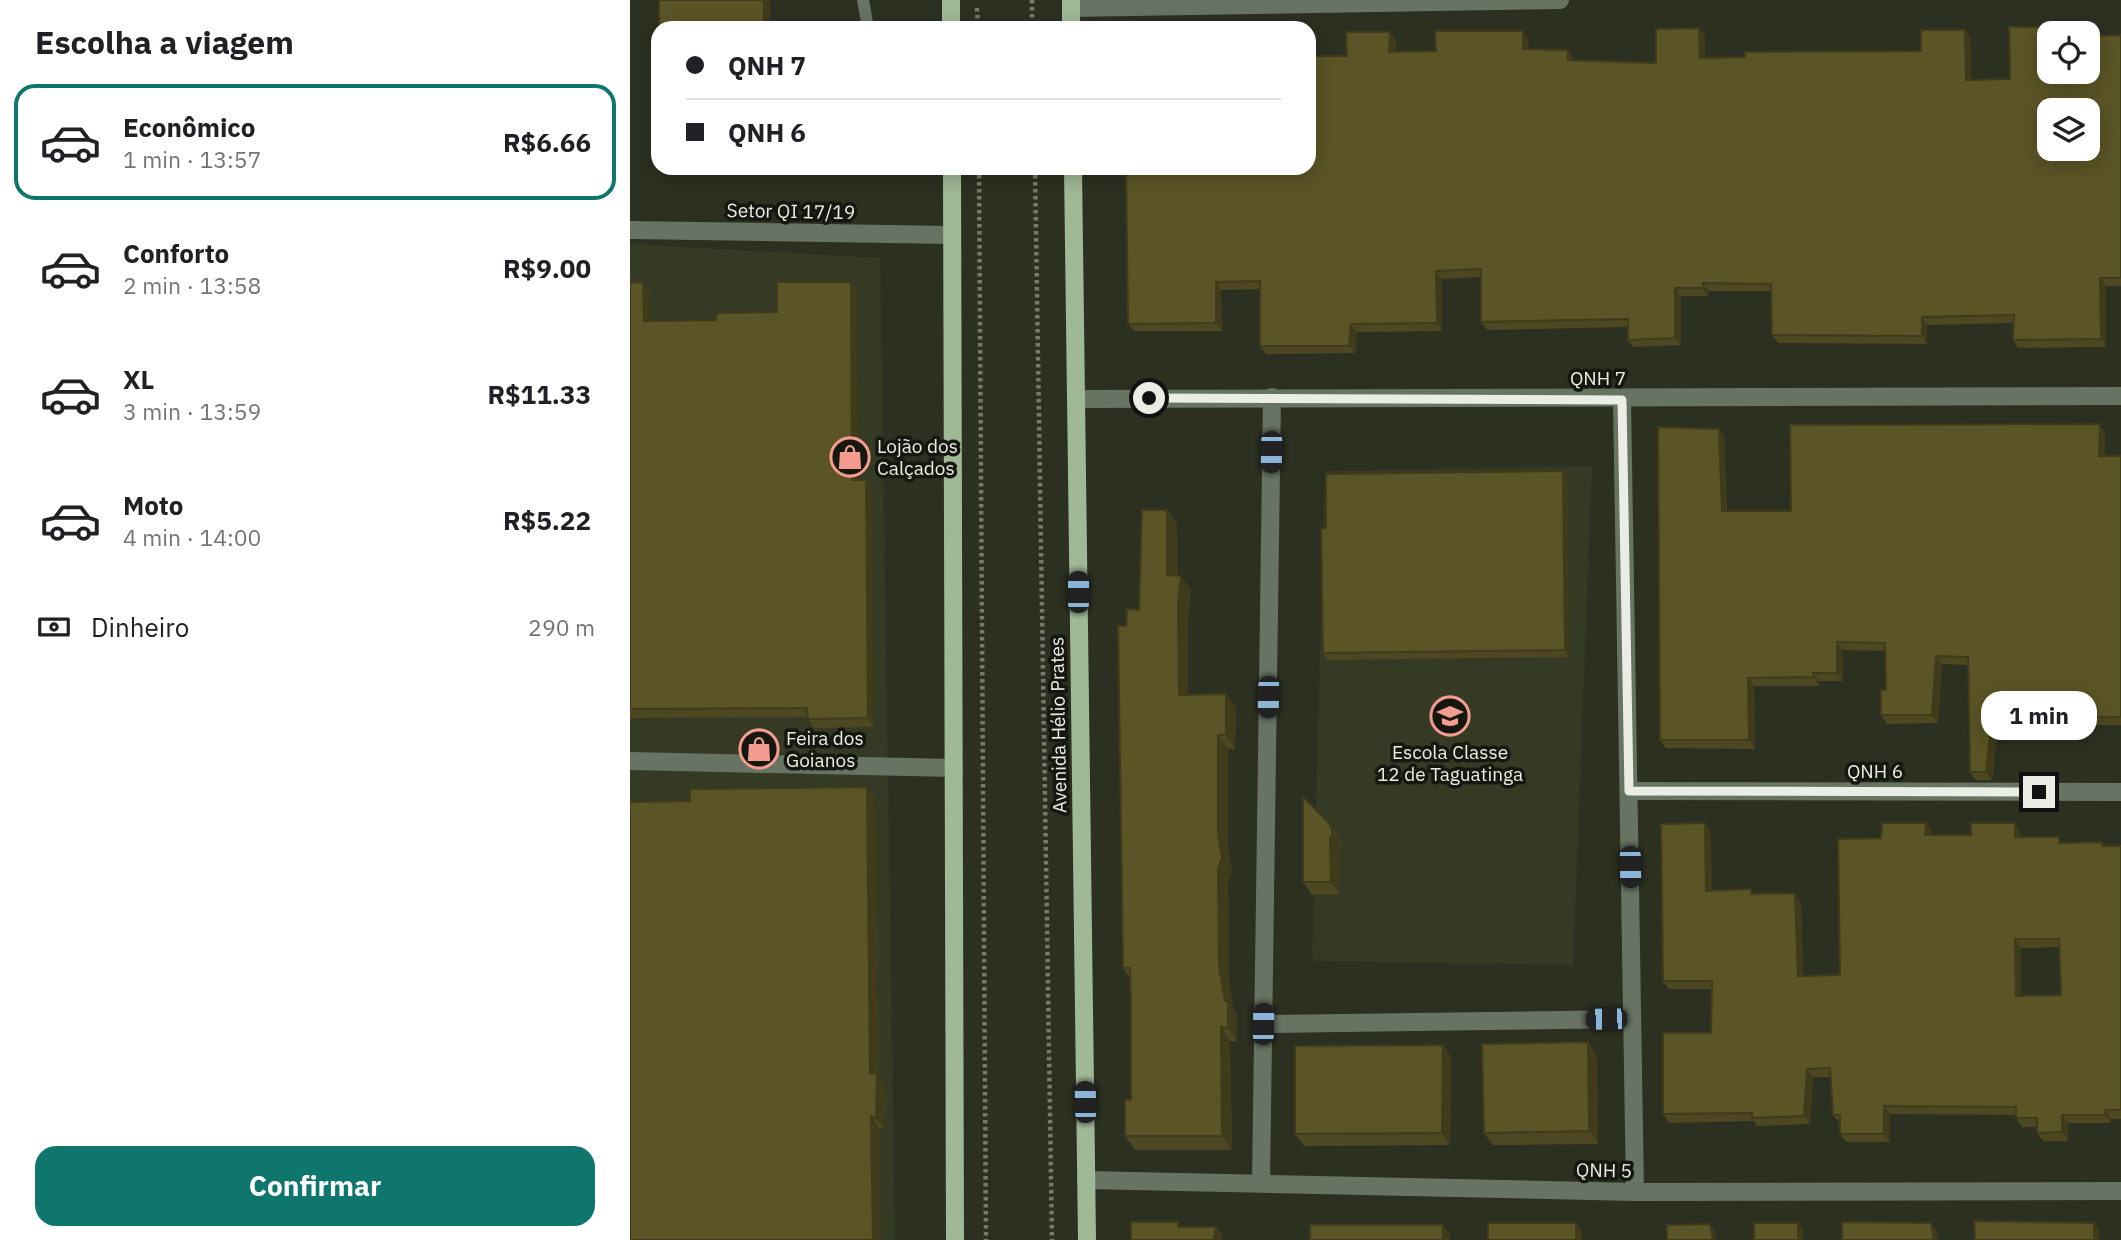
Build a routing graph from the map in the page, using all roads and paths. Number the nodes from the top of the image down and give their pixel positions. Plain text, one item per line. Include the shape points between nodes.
1 (863, 0) edge
2 (951, 0) edge
3 (977, 0) edge
4 (1032, 0) edge
5 (1560, 0) edge
6 (1071, 4) edge
7 (867, 21) edge
8 (951, 21) edge
9 (978, 21) edge
10 (1032, 21) edge
11 (951, 175) edge
12 (978, 175) edge
13 (1035, 175) edge
14 (1073, 175) edge
15 (630, 230) edge
16 (952, 235) junction
17 (2121, 396) edge
18 (1272, 397) junction
19 (1076, 399) junction
20 (1622, 400) junction
21 (630, 761) edge
22 (954, 768) junction
23 (1629, 791) junction
24 (2121, 792) edge
25 (1632, 1019) junction
26 (1263, 1024) junction
27 (1086, 1180) junction
28 (1261, 1183) junction
29 (2121, 1191) edge
30 (1635, 1192) junction
31 (955, 1240) edge
32 (986, 1240) edge
33 (1052, 1240) edge
34 (1087, 1240) edge

1 - 7 lane
2 - 8 main road
3 - 9 path
4 - 10 path
5 - 6 street
11 - 16 main road
12 - 32 path
13 - 33 path
14 - 19 main road, Avenida Hélio Prates
15 - 16 street, Setor QI 17/19
16 - 22 main road
17 - 20 street, QNH 7
18 - 19 street, QNH 7
18 - 20 street, QNH 7
18 - 26 street
19 - 27 main road, Avenida Hélio Prates
20 - 23 street
21 - 22 street
22 - 31 main road
23 - 24 street, QNH 6
23 - 25 street
25 - 26 street
25 - 30 street
26 - 28 street
27 - 28 street, QNH 5
27 - 34 main road, Avenida Hélio Prates
28 - 30 street, QNH 5
29 - 30 street, QNH 5

